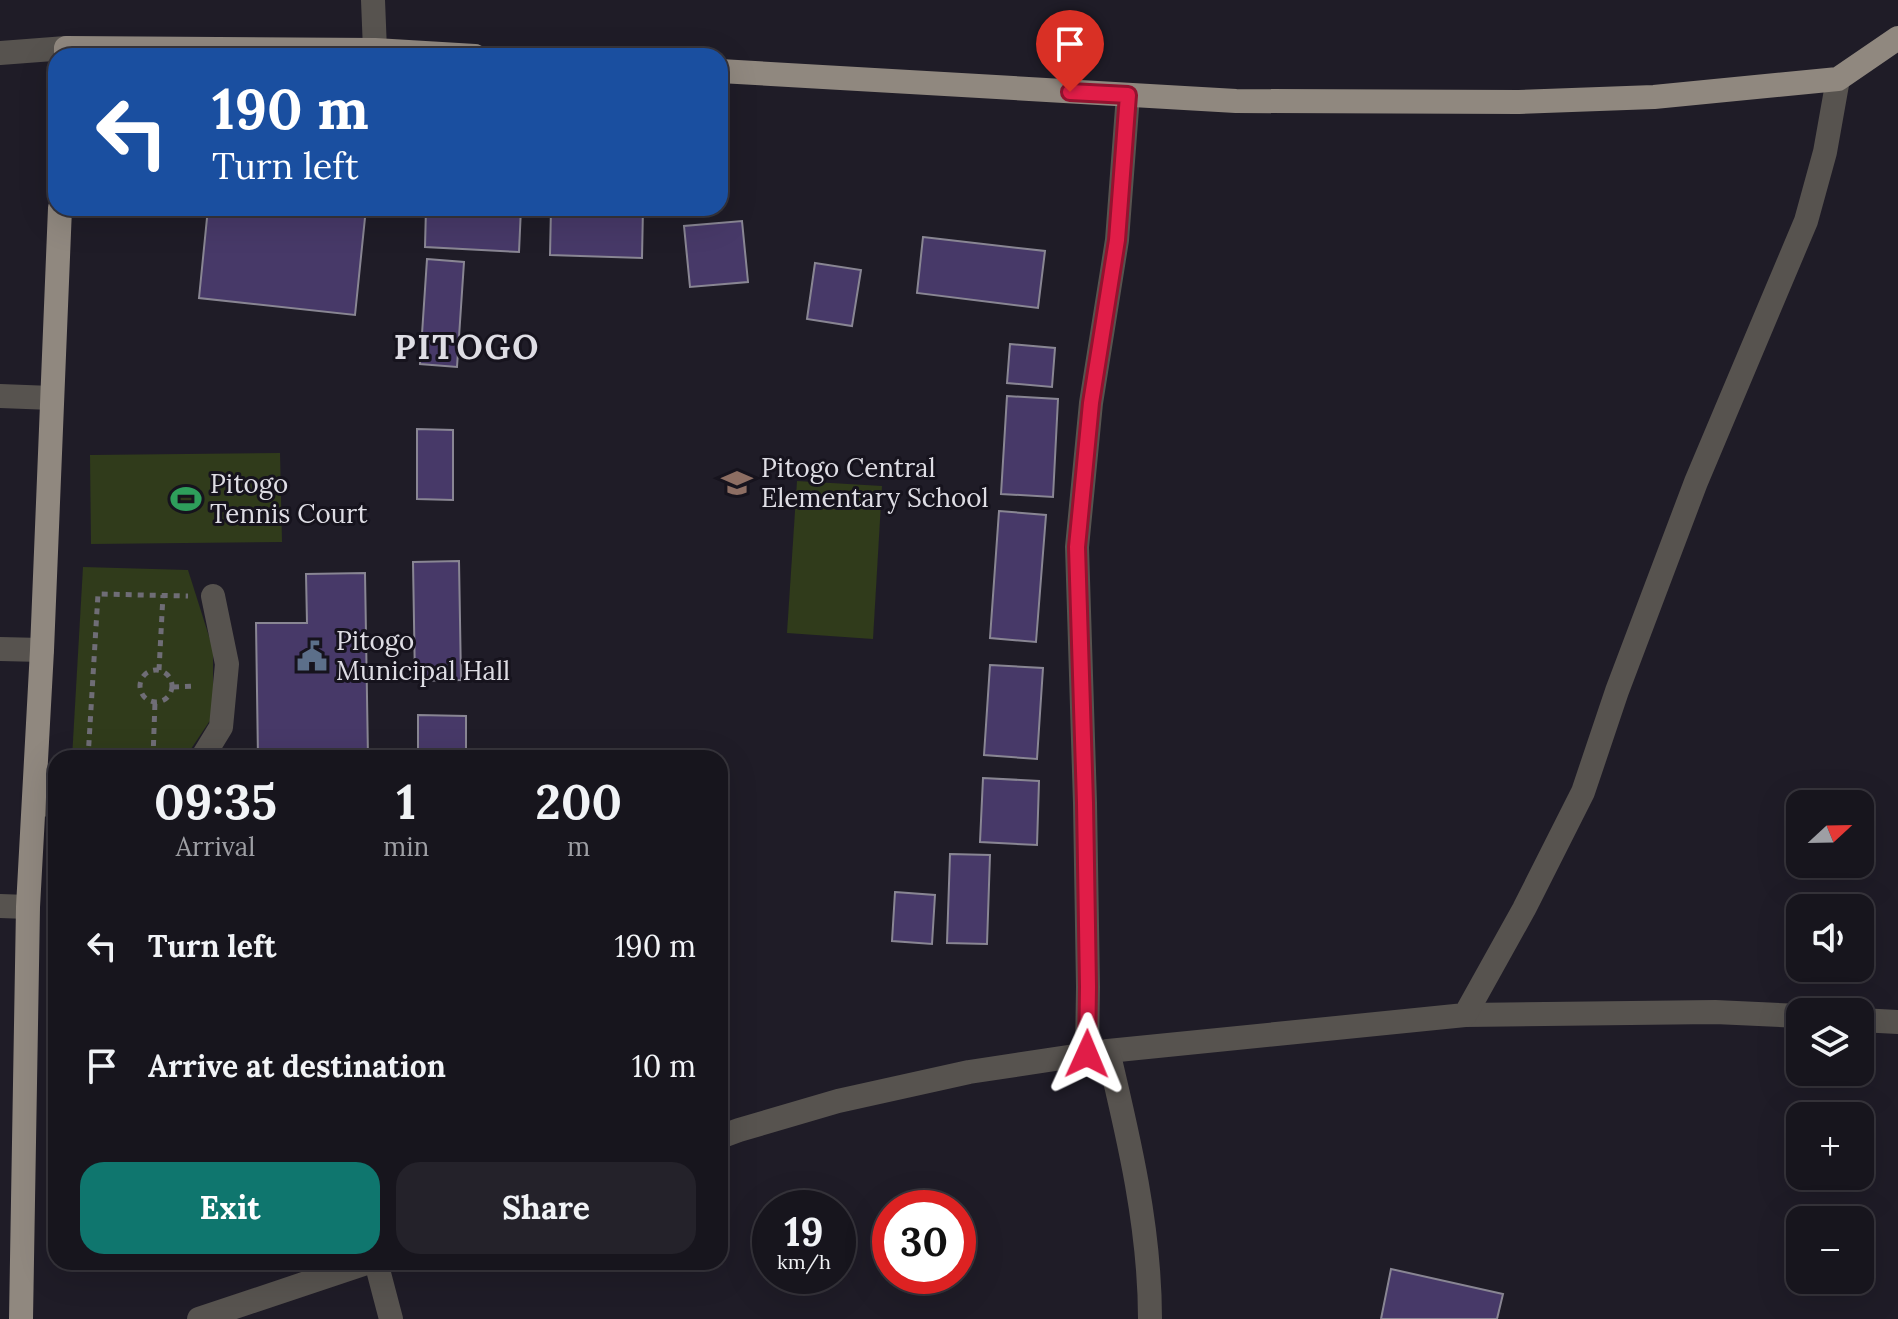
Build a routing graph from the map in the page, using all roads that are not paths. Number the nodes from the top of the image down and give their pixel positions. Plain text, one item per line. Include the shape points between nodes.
1 (373, 0) edge
2 (1898, 38) edge
3 (375, 48) edge
4 (48, 52) edge
5 (0, 53) edge
6 (728, 71) edge
7 (1838, 79) junction
8 (1128, 95) junction
9 (60, 216) edge
10 (0, 396) edge
11 (52, 398) junction
12 (213, 596) road end
13 (0, 649) edge
14 (42, 650) junction
15 (207, 750) edge
16 (45, 804) edge
17 (0, 906) edge
18 (28, 907) junction
19 (1465, 1015) junction
20 (1786, 1015) edge
21 (1874, 1021) edge
22 (1898, 1022) edge
23 (1097, 1052) junction
24 (728, 1135) edge
25 (345, 1270) edge
26 (378, 1270) edge
27 (21, 1319) edge
28 (199, 1319) edge
29 (391, 1319) edge
30 (1150, 1319) edge

1 - 3 street
2 - 7 main road
4 - 5 street
6 - 8 main road
7 - 8 main road via 1654,97 1519,102 1236,101
7 - 19 street via 1806,221 1690,496 1583,792
8 - 23 street via 1117,240 1091,403 1077,547 1088,987
9 - 11 main road
10 - 11 street
11 - 14 main road
12 - 15 street via 227,664 221,727
13 - 14 street
14 - 16 main road
16 - 18 main road
17 - 18 street
18 - 27 main road
19 - 20 street
19 - 23 street
21 - 22 street
23 - 24 street via 969,1072 838,1101
23 - 30 street via 1129,1139
25 - 28 street
26 - 29 street

